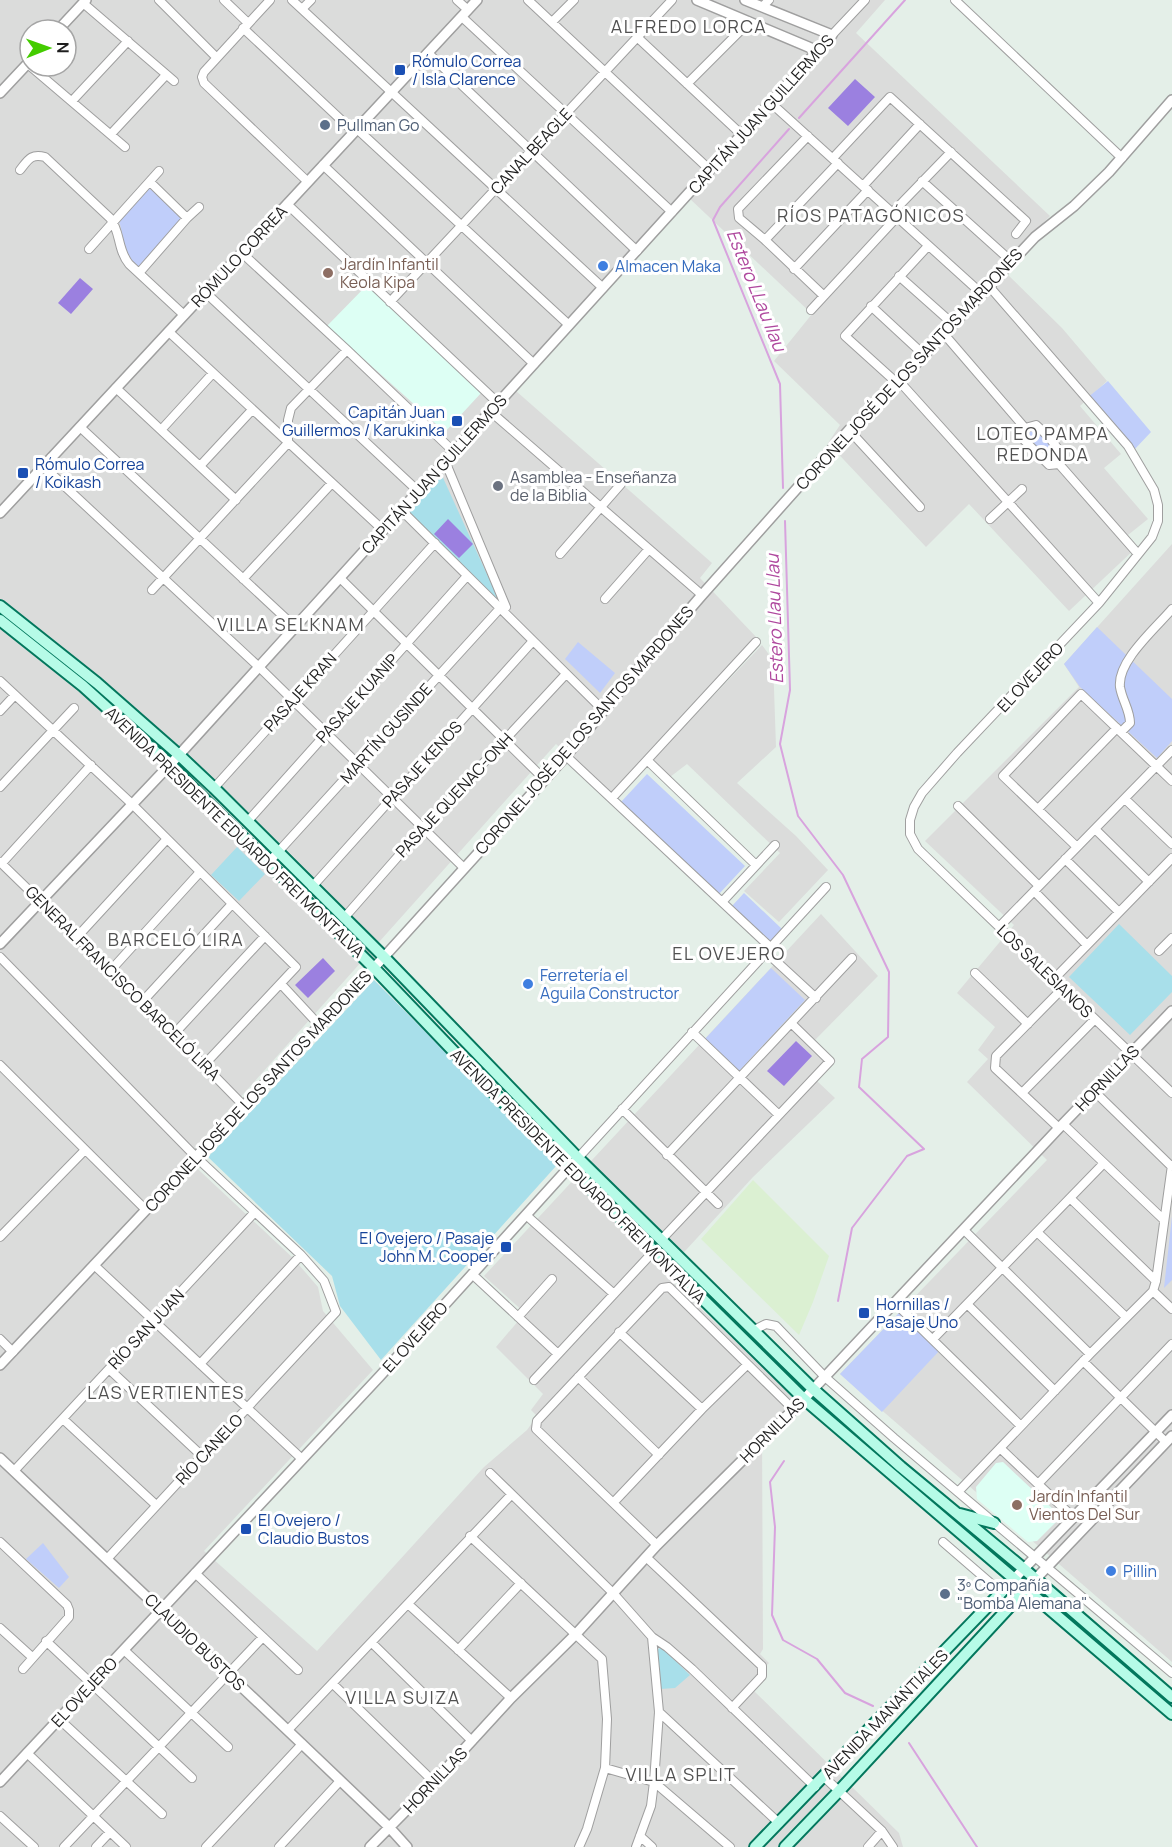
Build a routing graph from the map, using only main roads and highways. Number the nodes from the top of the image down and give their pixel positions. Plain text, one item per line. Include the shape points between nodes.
1 (0, 606) edge
2 (0, 620) edge
3 (956, 1513) junction
4 (994, 1523) road end
5 (1014, 1579) junction
6 (1026, 1589) junction
7 (1172, 1698) edge
8 (1172, 1714) edge
9 (755, 1847) edge
10 (785, 1847) edge

1 - 3 main road, AVENIDA PRESIDENTE EDUARDO FREI MONTALVA via 97,683 214,788 578,1158 813,1389
2 - 5 main road, AVENIDA PRESIDENTE EDUARDO FREI MONTALVA via 83,686 170,765 804,1399
3 - 4 main road
3 - 7 main road, AVENIDA PRESIDENTE EDUARDO FREI MONTALVA
5 - 6 main road, AVENIDA PRESIDENTE EDUARDO FREI MONTALVA
5 - 9 main road, AVENIDA MANANTIALES
6 - 8 main road, AVENIDA PRESIDENTE EDUARDO FREI MONTALVA
6 - 10 main road, AVENIDA MANANTIALES

